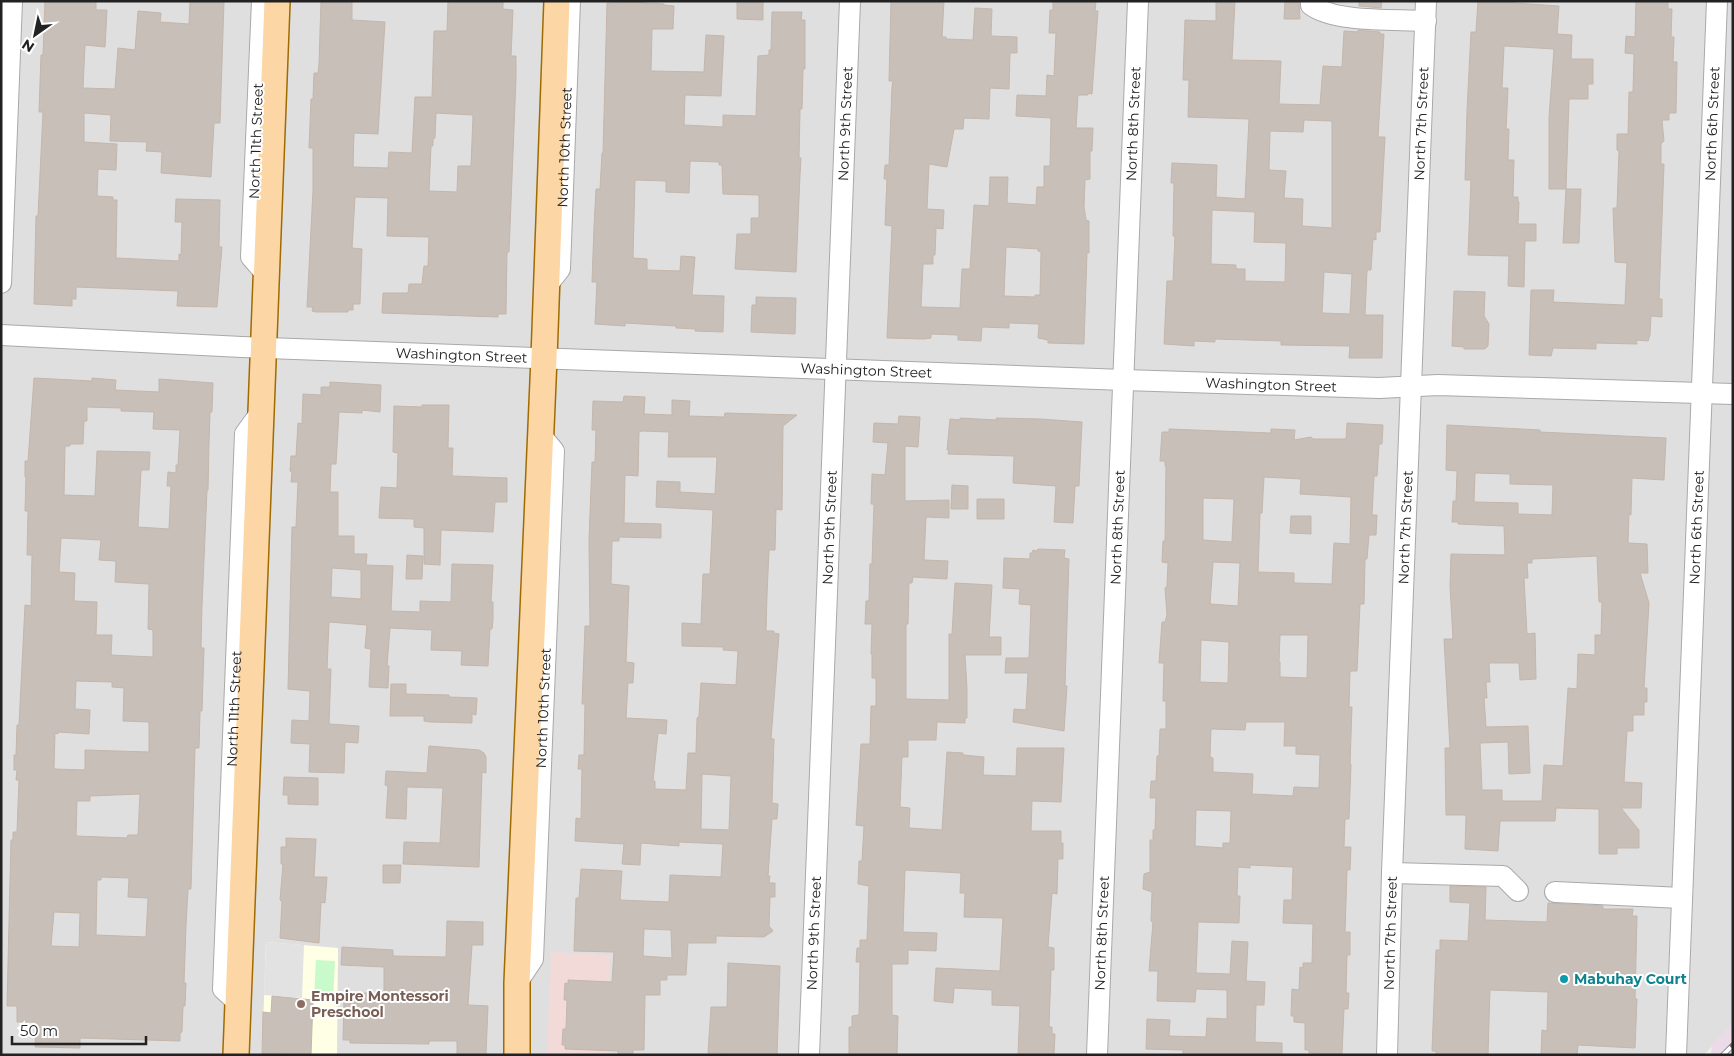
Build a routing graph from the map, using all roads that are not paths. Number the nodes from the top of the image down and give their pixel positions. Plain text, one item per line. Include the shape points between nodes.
1 (12, 1) edge
2 (262, 1) edge
3 (277, 1) edge
4 (557, 1) edge
5 (570, 1) edge
6 (850, 1) edge
7 (1138, 1) edge
8 (1311, 1) edge
9 (1717, 1) edge
10 (1426, 11) edge
11 (266, 274) junction
12 (1, 283) edge
13 (545, 288) junction
14 (1, 335) edge
15 (264, 348) junction
16 (544, 358) junction
17 (834, 369) junction
18 (1124, 380) junction
19 (1411, 386) junction
20 (1701, 393) junction
21 (1733, 394) edge
22 (1392, 873) junction
23 (1518, 891) dead end
24 (1556, 892) dead end
25 (1682, 898) junction
26 (236, 1055) edge
27 (517, 1055) edge
28 (809, 1055) edge
29 (1097, 1055) edge
30 (1387, 1055) edge
31 (1676, 1055) edge

1 - 12 street
2 - 11 street, North 11th Street via 251,257
3 - 11 main road, North 11th Street
4 - 13 main road, North 10th Street
5 - 13 street, North 10th Street via 560,268
6 - 17 street, North 9th Street
7 - 18 street, North 8th Street
8 - 10 street via 1318,10 1350,17
9 - 20 street, North 6th Street
10 - 19 street, North 7th Street
11 - 15 main road, North 11th Street
13 - 16 main road, North 10th Street
14 - 15 street, Washington Street
15 - 16 street, Washington Street
15 - 26 main road, North 11th Street
16 - 17 street, Washington Street
16 - 27 main road, North 10th Street via 517,982
17 - 18 street, Washington Street
17 - 28 street, North 9th Street
18 - 19 street, Washington Street via 1379,388
18 - 29 street, North 8th Street
19 - 20 street, Washington Street
19 - 22 street, North 7th Street
20 - 21 street, Washington Street
20 - 25 street, North 6th Street
22 - 23 street via 1503,876
22 - 30 street, North 7th Street
24 - 25 street
25 - 31 street, North 6th Street

